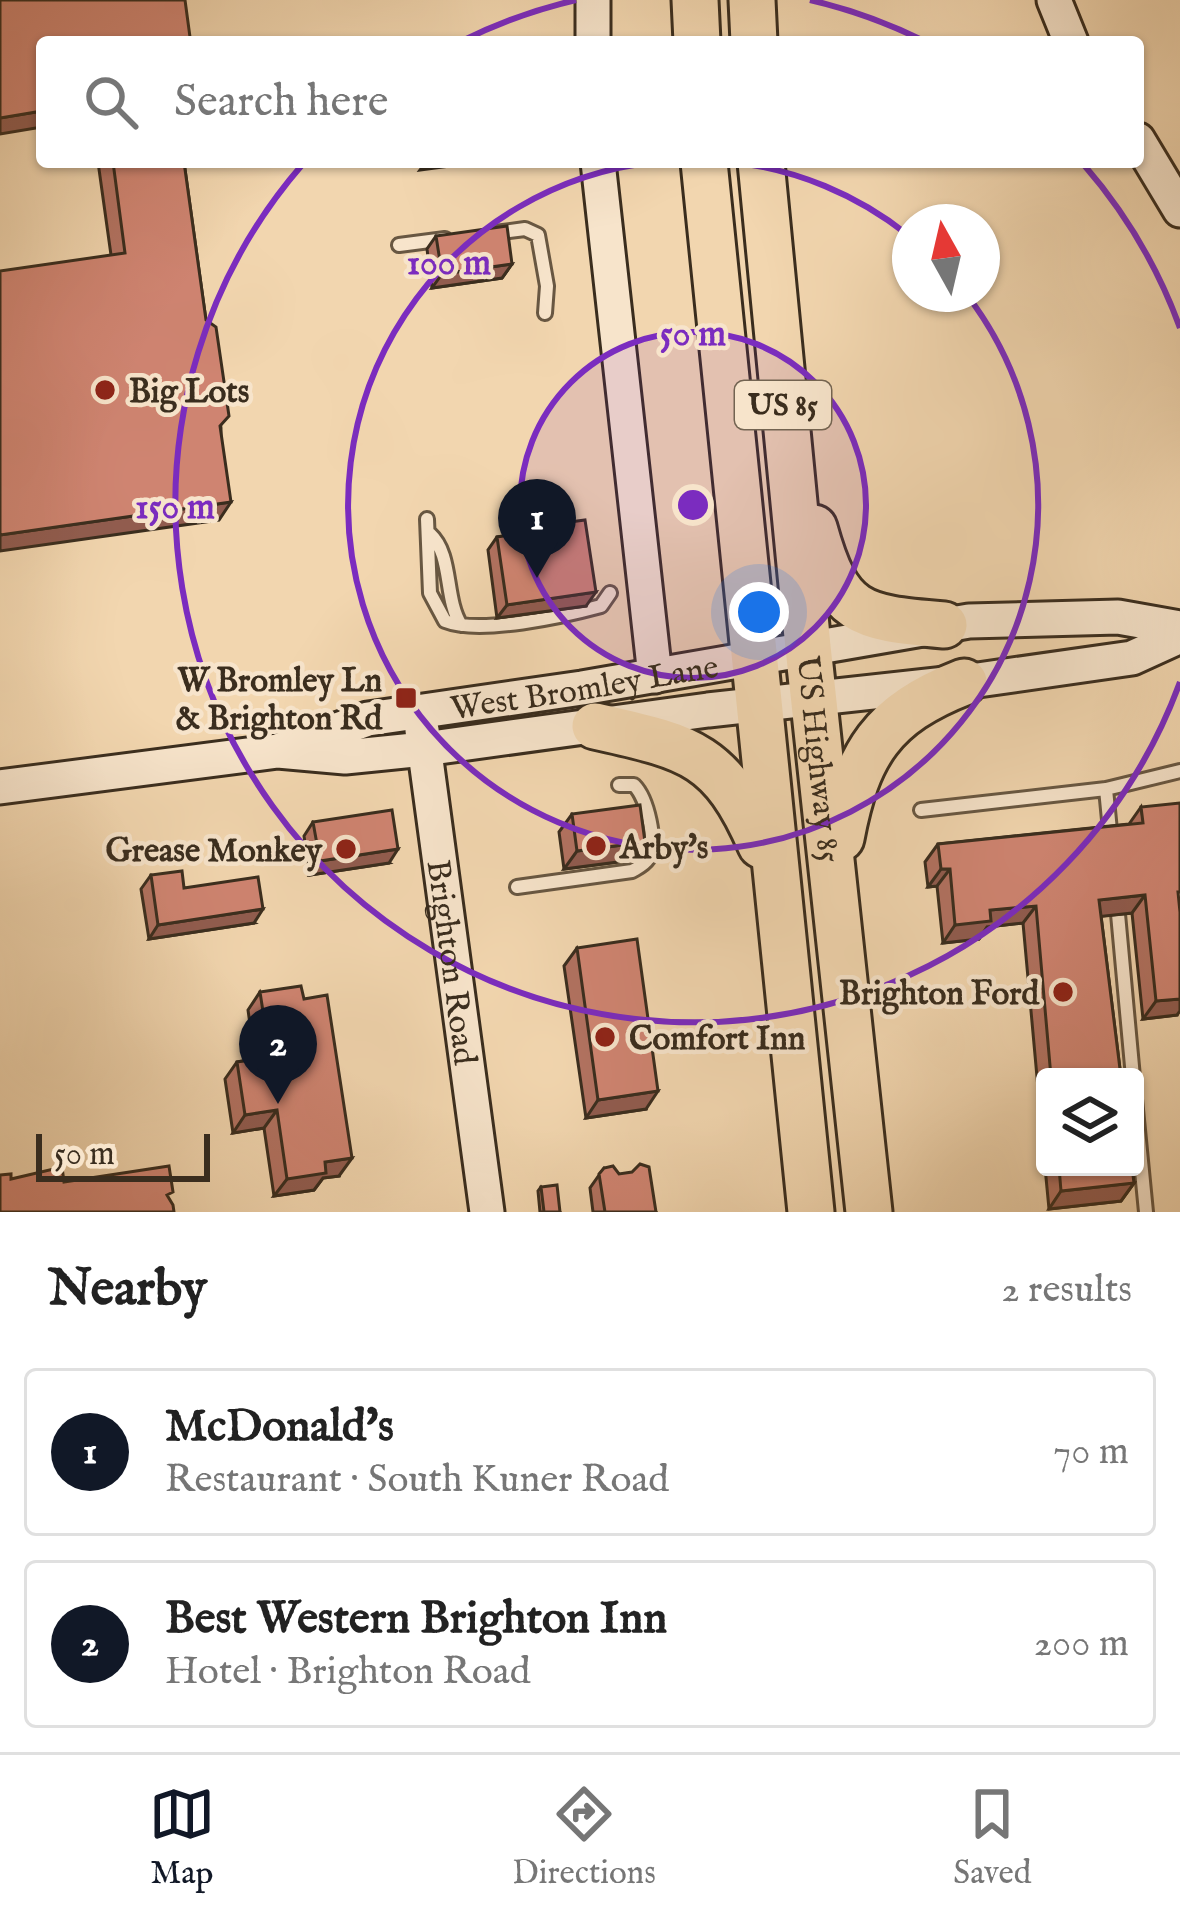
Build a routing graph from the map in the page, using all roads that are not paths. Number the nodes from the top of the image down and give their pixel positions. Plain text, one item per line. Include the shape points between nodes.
1 (593, 0) edge
2 (695, 0) edge
3 (752, 0) edge
4 (1054, 0) edge
5 (593, 36) edge
6 (697, 36) edge
7 (754, 36) edge
8 (1069, 36) edge
9 (1144, 150) edge
10 (599, 168) edge
11 (705, 168) edge
12 (762, 168) edge
13 (1180, 210) edge
14 (488, 234) edge
15 (466, 236) edge
16 (399, 245) dead end
17 (545, 313) dead end
18 (781, 379) junction
19 (427, 519) dead end
20 (610, 592) dead end
21 (944, 625) junction
22 (1180, 632) edge
23 (808, 647) junction
24 (655, 676) junction
25 (754, 682) junction
26 (964, 682) junction
27 (814, 700) junction
28 (419, 711) junction
29 (595, 726) junction
30 (424, 749) junction
31 (278, 751) junction
32 (1180, 771) edge
33 (619, 785) dead end
34 (0, 787) edge
35 (1106, 789) junction
36 (921, 810) dead end
37 (1111, 843) edge
38 (777, 883) junction
39 (518, 887) dead end
40 (836, 895) junction
41 (1118, 914) edge
42 (1132, 1068) edge
43 (1142, 1176) edge
44 (488, 1212) edge
45 (812, 1212) edge
46 (869, 1212) edge
47 (1146, 1212) edge

1 - 5 main road
2 - 6 highway
3 - 7 highway
4 - 8 main road
9 - 13 main road
10 - 24 main road
11 - 25 highway, US Highway 85 / US 85
12 - 18 highway, US Highway 85 / US 85
14 - 17 lane via 538,235
15 - 16 lane
18 - 21 highway via 821,554 842,596 873,616
18 - 23 highway, US Highway 85 / US 85
19 - 20 lane via 461,626 588,610
21 - 22 main road, West Bromley Lane via 1118,617
21 - 23 main road, West Bromley Lane
22 - 26 main road, West Bromley Lane via 1132,658
23 - 25 main road, West Bromley Lane
23 - 27 highway, US Highway 85 / US 85
24 - 25 main road, West Bromley Lane
24 - 28 main road, West Bromley Lane
25 - 27 main road, West Bromley Lane
25 - 29 main road, West Bromley Lane
25 - 38 highway, US Highway 85 / US 85
26 - 27 main road, West Bromley Lane
26 - 40 highway via 900,715 866,753 843,828
27 - 40 highway, US Highway 85 / US 85
28 - 30 main road, Brighton Road
28 - 31 main road, West Bromley Lane via 341,726
29 - 30 main road, West Bromley Lane
29 - 38 highway via 680,747 717,771 746,812
30 - 31 main road, West Bromley Lane via 345,757
30 - 44 main road, Brighton Road
31 - 34 main road, West Bromley Lane
32 - 35 lane
33 - 39 lane via 634,784 644,796 651,848 643,865
35 - 36 lane
35 - 37 lane
38 - 45 highway, US Highway 85 / US 85
40 - 46 highway, US Highway 85 / US 85
41 - 42 lane
43 - 47 lane

